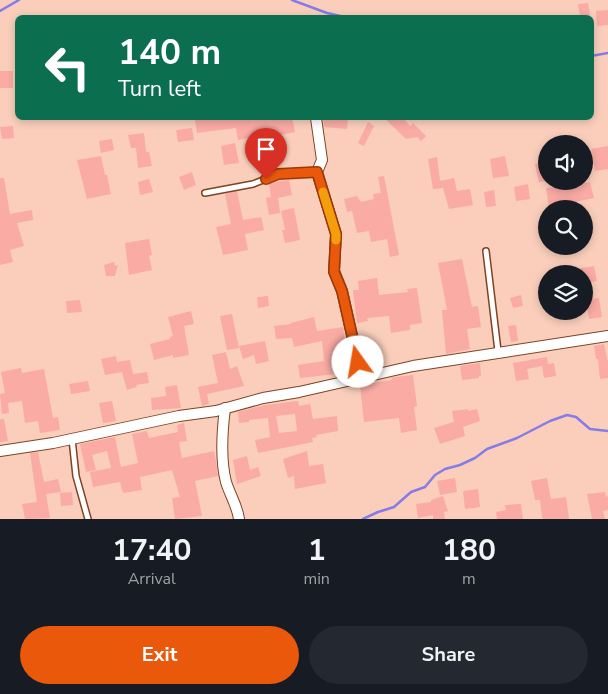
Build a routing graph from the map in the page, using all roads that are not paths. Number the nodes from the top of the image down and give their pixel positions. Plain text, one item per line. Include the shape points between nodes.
1 (316, 120) edge
2 (317, 172) junction
3 (206, 193) dead end
4 (486, 251) dead end
5 (608, 336) edge
6 (498, 351) junction
7 (369, 376) junction
8 (225, 408) junction
9 (72, 439) junction
10 (0, 451) edge
11 (88, 519) edge
12 (239, 519) edge

1 - 2 street via 322,160
2 - 3 lane via 278,174 253,184
2 - 7 street via 336,234 334,272 342,291 358,362
4 - 6 lane
5 - 6 street
6 - 7 street
7 - 8 street
8 - 9 street
8 - 12 street via 222,440 226,482 238,508
9 - 10 street
9 - 11 lane via 76,476

